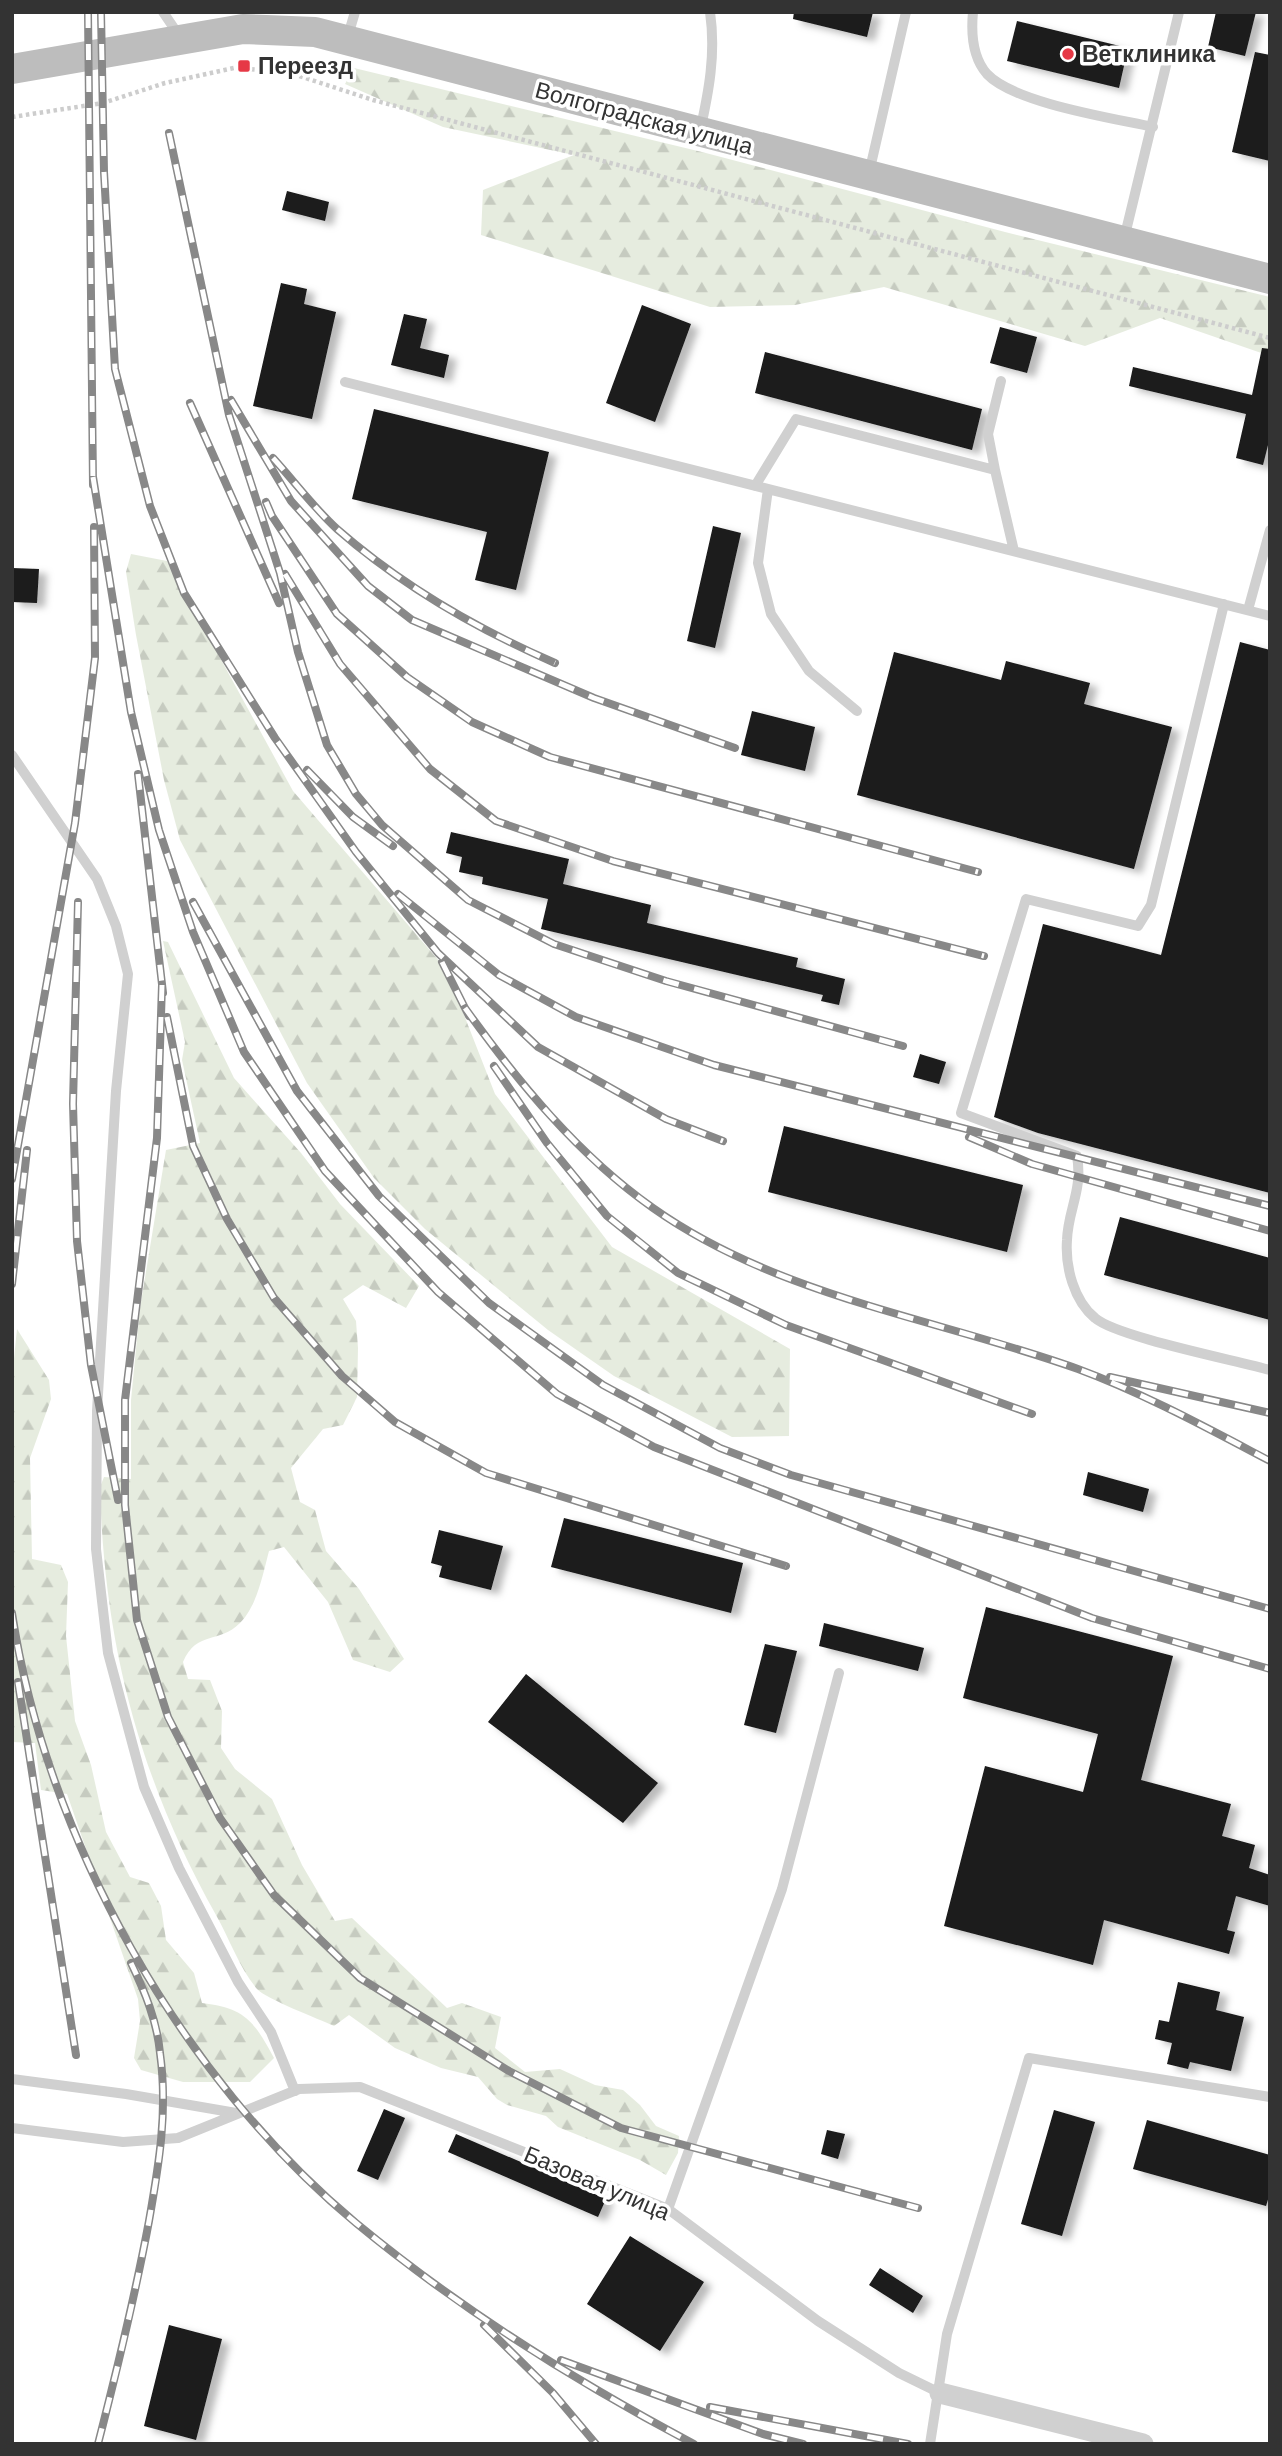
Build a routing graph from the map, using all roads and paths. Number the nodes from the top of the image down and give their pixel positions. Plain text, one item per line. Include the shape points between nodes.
1 (163, 12) edge
2 (710, 12) edge
3 (906, 12) edge
4 (973, 12) edge
5 (1179, 12) edge
6 (351, 25) edge
7 (181, 40) junction
8 (12, 69) edge
9 (12, 117) edge
10 (1153, 127) junction
11 (700, 134) junction
12 (868, 177) junction
13 (1123, 242) junction
14 (1270, 279) edge
15 (1270, 338) edge
16 (1001, 381) dead end
17 (345, 382) dead end
18 (995, 470) junction
19 (755, 486) junction
20 (768, 489) junction
21 (1270, 530) edge
22 (1014, 551) junction
23 (1224, 604) junction
24 (1248, 610) junction
25 (1270, 616) edge
26 (857, 710) dead end
27 (12, 755) edge
28 (1270, 1370) edge
29 (839, 1673) dead end
30 (12, 2079) edge
31 (295, 2091) junction
32 (1270, 2097) edge
33 (238, 2113) junction
34 (12, 2128) edge
35 (668, 2209) junction
36 (940, 2393) junction
37 (930, 2444) edge
38 (1143, 2444) edge

1 - 7 lane
2 - 11 lane via 714,39
3 - 12 lane
4 - 10 lane via 970,39 986,73 1010,90
5 - 10 lane
6 - 7 main road, Волгоградская улица via 315,32 243,29
6 - 11 main road, Волгоградская улица
7 - 8 main road, Волгоградская улица
9 - 15 path via 103,103 234,68 287,72 373,100
10 - 13 lane
11 - 12 main road, Волгоградская улица
12 - 13 main road, Волгоградская улица
13 - 14 main road, Волгоградская улица
16 - 18 lane via 988,434
17 - 19 lane
18 - 19 lane via 796,419
18 - 22 lane
19 - 20 lane
20 - 22 lane
20 - 26 lane via 758,563 771,614 809,671
21 - 24 lane
22 - 23 lane
23 - 24 lane
23 - 28 lane via 1150,905 1138,926 1026,899 961,1113 1077,1156 1081,1178 1067,1240 1070,1275 1080,1302 1097,1320
24 - 25 lane
27 - 31 lane via 97,878 128,974 97,1411 96,1549 108,1653 144,1787 179,1868 271,2032
29 - 35 lane via 782,1889
30 - 33 lane
31 - 33 lane, Базовая улица
31 - 35 lane, Базовая улица via 360,2087
32 - 36 lane via 1029,2058 947,2334
33 - 34 lane, Базовая улица via 178,2138 136,2141
35 - 36 lane, Базовая улица via 818,2321 899,2373
36 - 37 lane
36 - 38 street, Базовая улица

